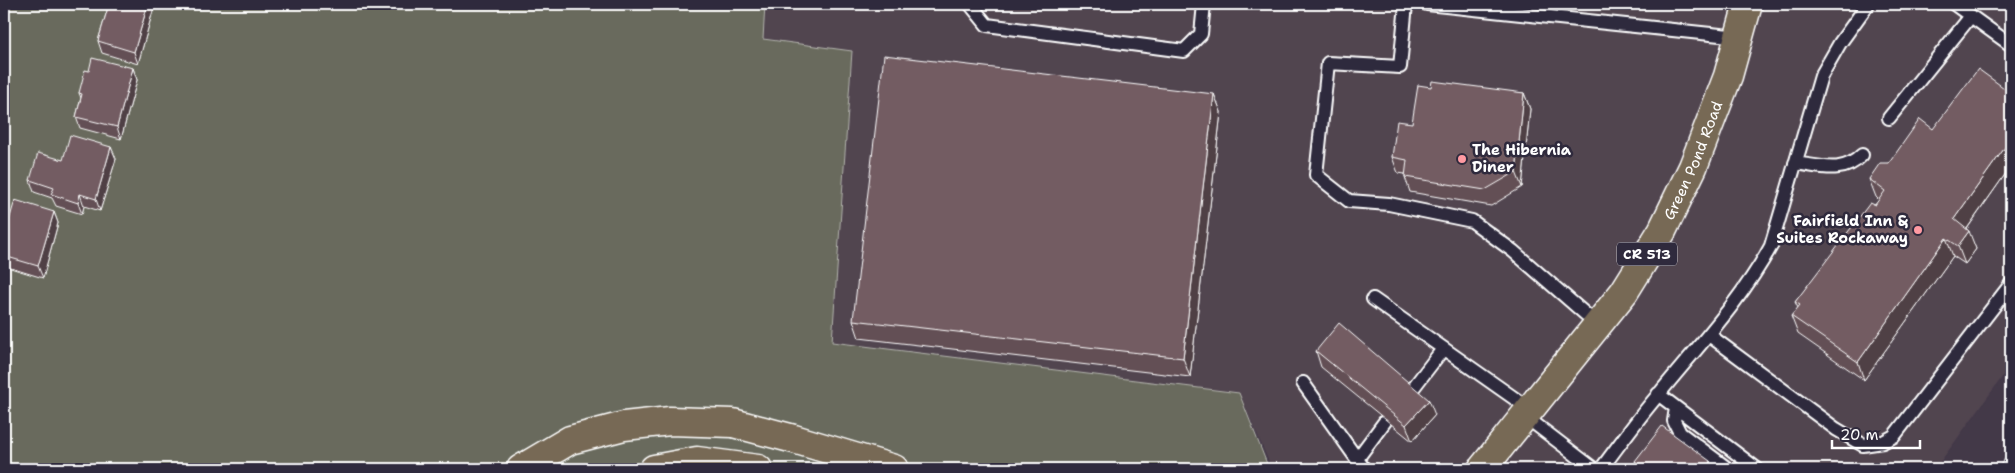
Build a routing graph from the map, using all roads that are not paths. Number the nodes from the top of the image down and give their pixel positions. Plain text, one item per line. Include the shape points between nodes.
1 (970, 4) edge
2 (1204, 4) edge
3 (1406, 4) edge
4 (1427, 4) edge
5 (1748, 4) edge
6 (1868, 4) edge
7 (1954, 4) edge
8 (1971, 16) junction
9 (1739, 37) junction
10 (2011, 45) edge
11 (1889, 118) dead end
12 (1862, 155) dead end
13 (1795, 163) junction
14 (2011, 284) edge
15 (1373, 299) dead end
16 (1598, 325) junction
17 (1709, 335) junction
18 (1444, 348) junction
19 (1303, 383) dead end
20 (1410, 392) edge
21 (1658, 394) junction
22 (1676, 408) junction
23 (1528, 414) junction
24 (1386, 420) edge
25 (1360, 464) edge
26 (522, 469) edge
27 (654, 469) edge
28 (758, 469) edge
29 (894, 469) edge
30 (1482, 469) edge
31 (1594, 469) edge
32 (1601, 469) edge
33 (1728, 469) edge
34 (1757, 469) edge

1 - 2 lane via 987,25 1184,51 1201,34
3 - 16 lane via 1400,66 1328,63 1316,175 1349,201 1389,204 1472,221
4 - 9 lane
5 - 9 main road, Green Pond Road / CR 513
6 - 13 lane via 1821,76
7 - 8 lane
8 - 10 lane
8 - 11 lane
9 - 16 main road, Green Pond Road / CR 513 via 1728,76 1693,168 1662,231 1624,292
12 - 13 lane via 1854,164 1841,168
13 - 17 lane via 1771,246 1758,270
14 - 17 lane via 1894,436 1883,442 1863,445 1836,429
15 - 18 lane
16 - 23 main road, Green Pond Road / CR 513
17 - 21 lane
18 - 20 lane
18 - 23 lane
19 - 25 lane
21 - 22 lane
21 - 32 lane
22 - 33 lane via 1674,421 1680,433
22 - 34 lane
23 - 30 main road, Green Pond Road / CR 513
23 - 31 lane
24 - 25 lane
26 - 29 main road via 570,440 624,426 670,421 733,423
27 - 28 main road via 696,461

